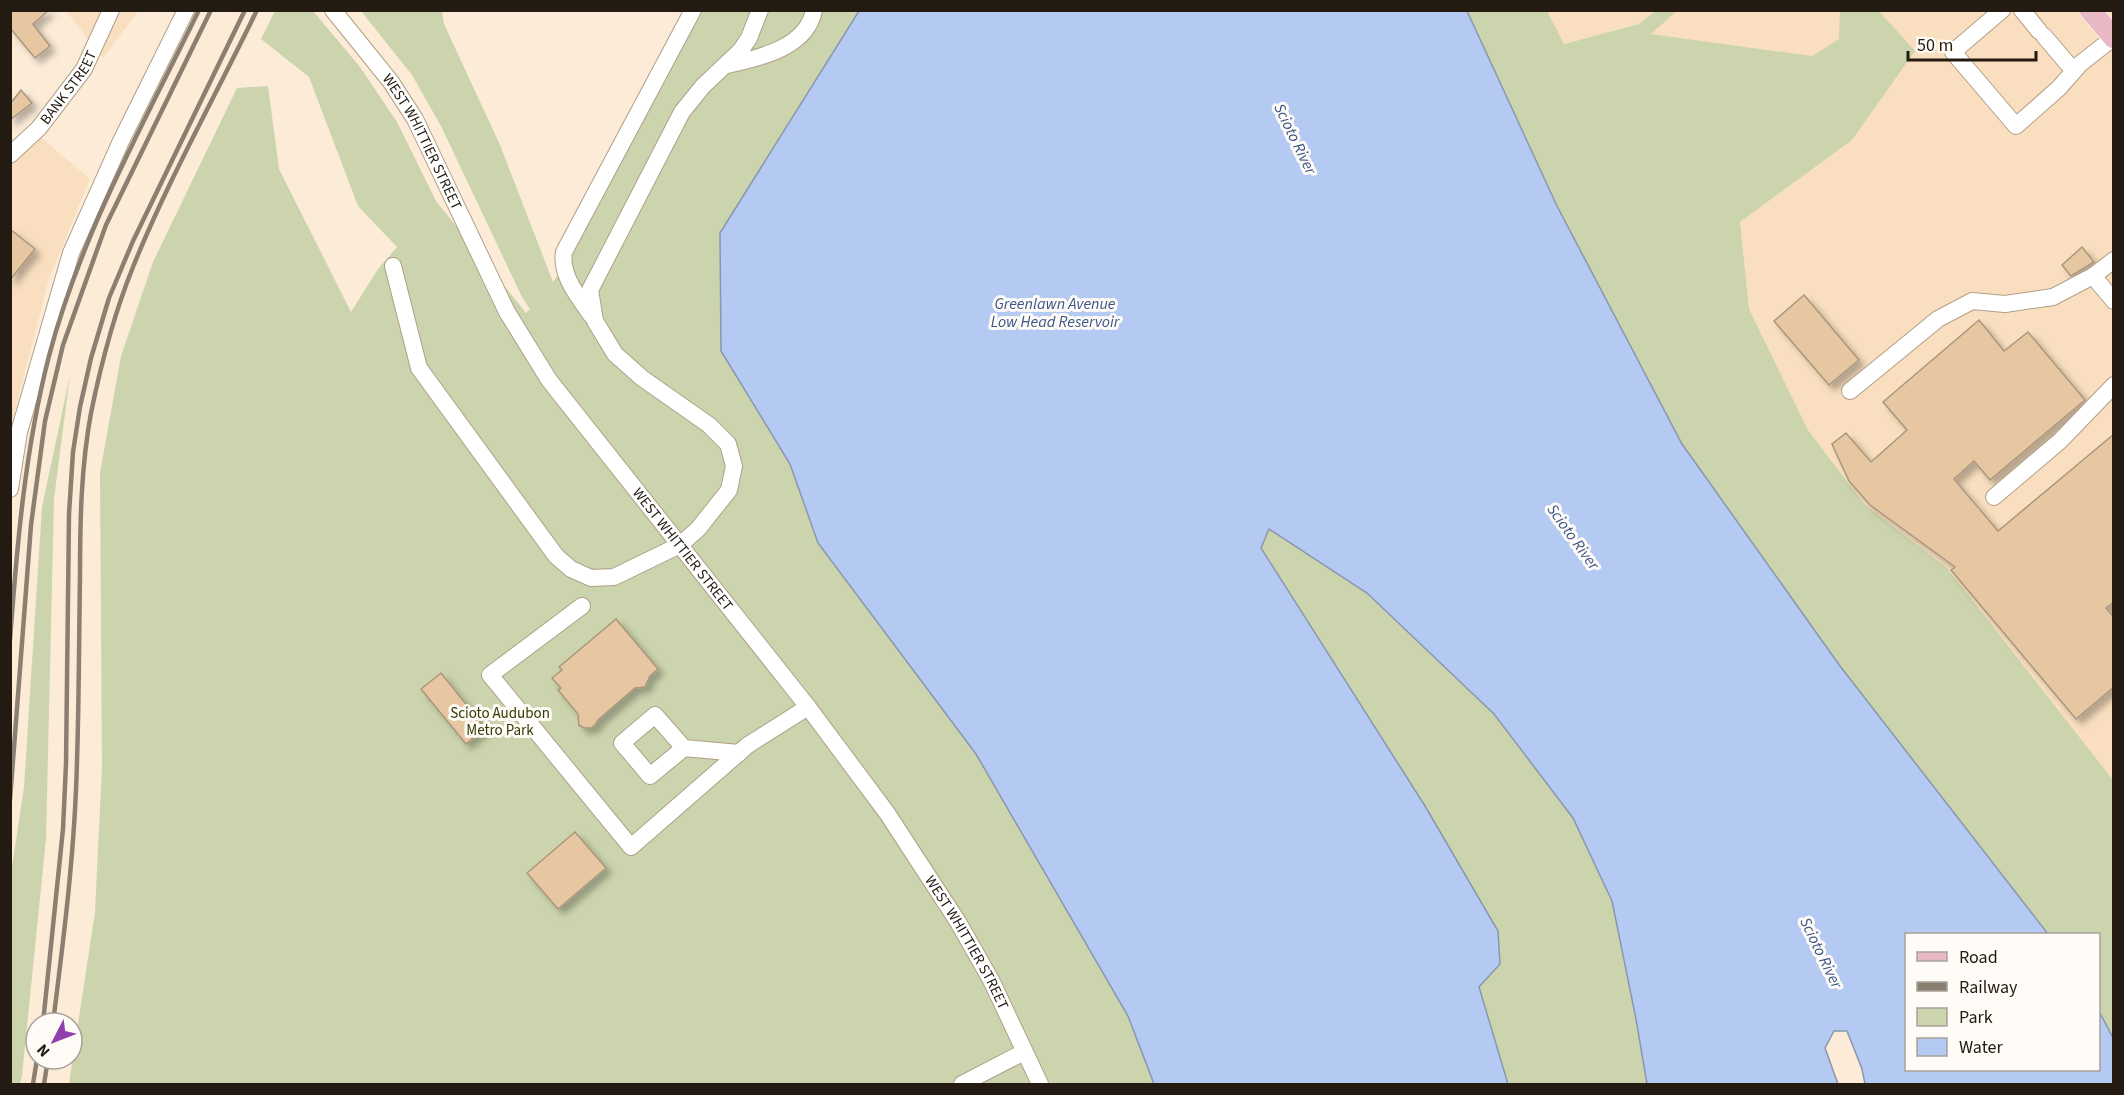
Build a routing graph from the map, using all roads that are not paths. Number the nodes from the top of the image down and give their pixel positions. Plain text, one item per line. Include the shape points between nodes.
1 (111, 10) edge
2 (186, 10) edge
3 (333, 10) edge
4 (693, 10) edge
5 (760, 10) edge
6 (814, 10) edge
7 (2002, 10) edge
8 (2022, 10) edge
9 (2090, 10) edge
10 (2113, 38) edge
11 (727, 65) junction
12 (2073, 70) junction
13 (10, 154) edge
14 (2114, 260) edge
15 (393, 266) dead end
16 (2093, 276) junction
17 (2114, 301) edge
18 (595, 321) junction
19 (2114, 385) edge
20 (1851, 391) dead end
21 (10, 489) edge
22 (1995, 497) dead end
23 (680, 545) junction
24 (582, 606) dead end
25 (808, 707) junction
26 (684, 748) dead end
27 (739, 753) junction
28 (1024, 1052) junction
29 (962, 1084) edge
30 (1040, 1084) edge

1 - 13 street, BANK STREET via 84,69 39,128
2 - 21 street via 71,253 19,432
3 - 23 street, WEST WHITTIER STREET via 391,82 415,119 489,277 527,347
4 - 18 street via 564,252 565,272
5 - 11 street via 749,38
6 - 11 street via 798,40
7 - 12 street via 1953,52 2016,126 2060,88
8 - 12 street
9 - 10 main road
10 - 12 street
11 - 18 street via 682,112 629,214 590,290
14 - 16 street
15 - 23 street via 419,369 555,556 591,578 614,578
16 - 17 street
16 - 20 street via 2053,297 2005,304 1972,301 1938,319
18 - 23 street via 615,354 642,378 709,424 728,444 734,466 729,490
19 - 22 street via 2060,441
23 - 25 street, WEST WHITTIER STREET
24 - 27 street via 490,675 631,847
25 - 27 street
25 - 28 street, WEST WHITTIER STREET via 887,813 958,922 991,980
26 - 27 street
28 - 29 street
28 - 30 street, WEST WHITTIER STREET

